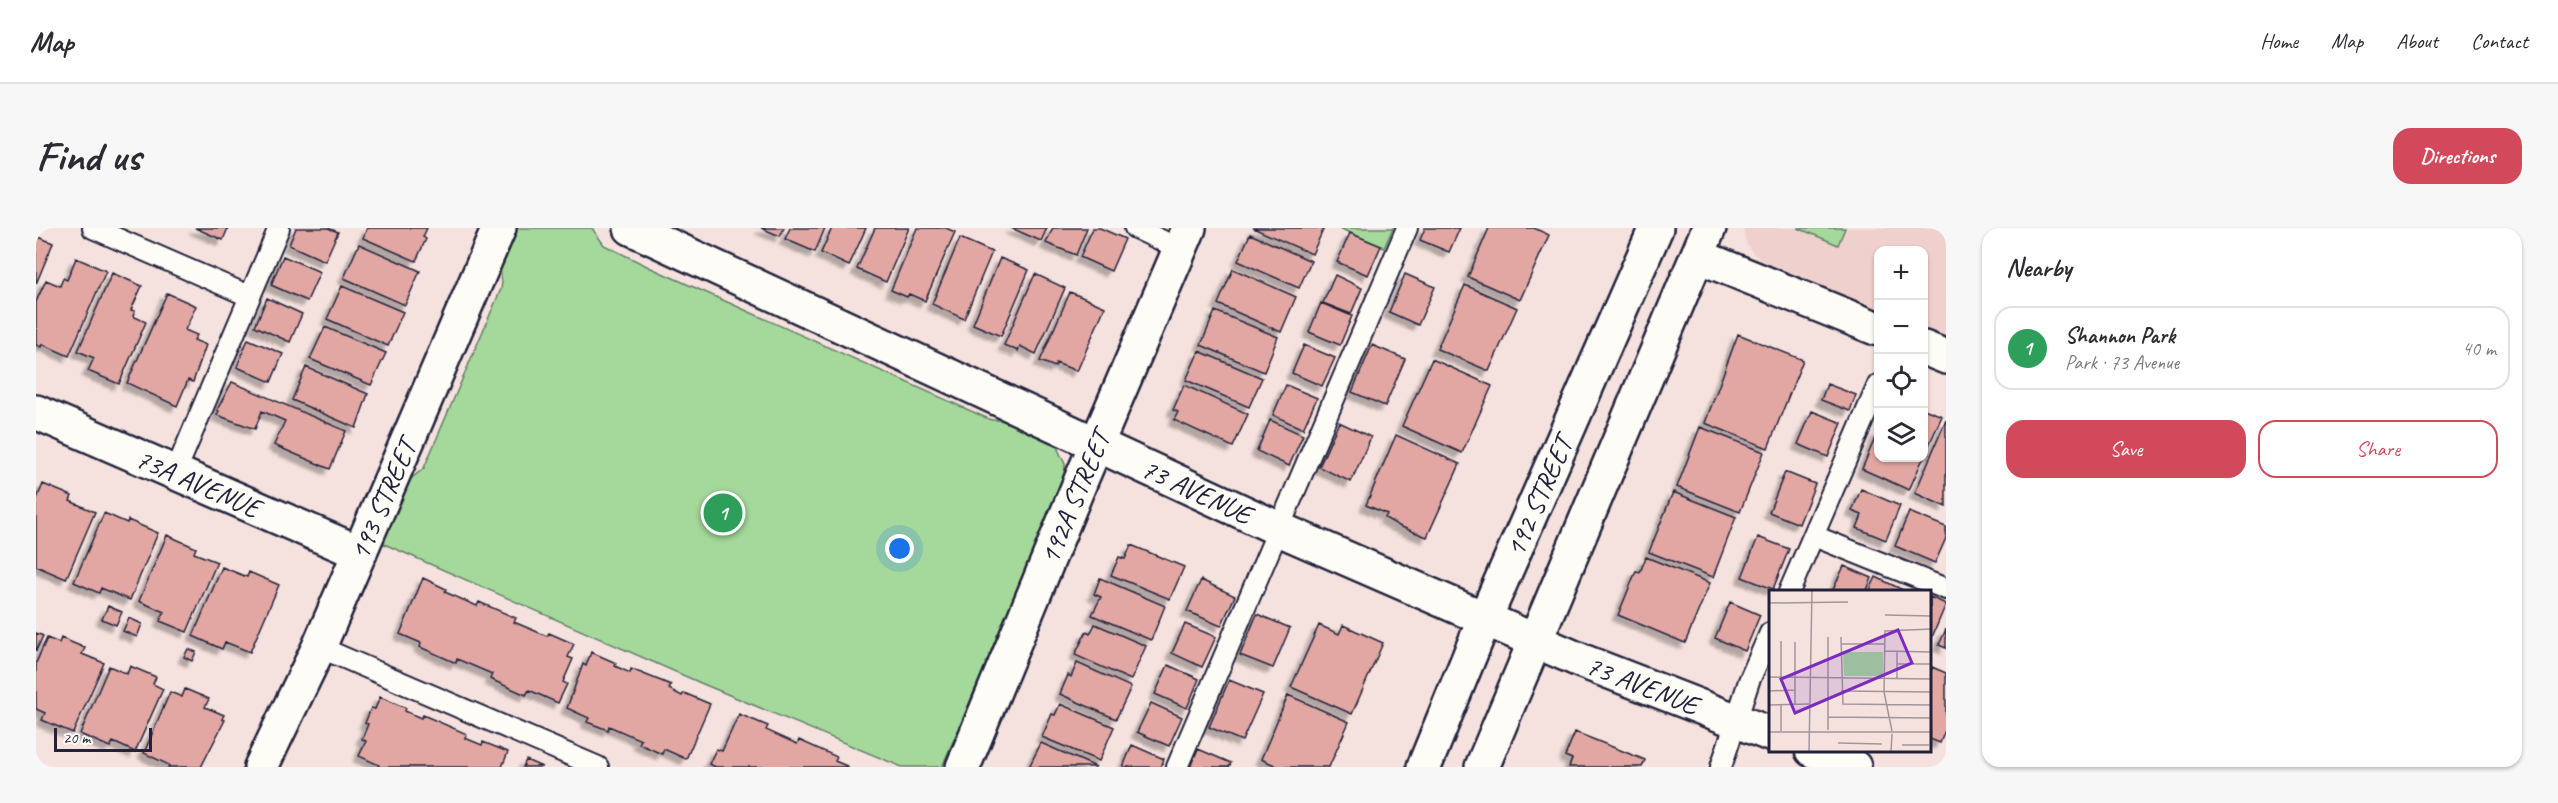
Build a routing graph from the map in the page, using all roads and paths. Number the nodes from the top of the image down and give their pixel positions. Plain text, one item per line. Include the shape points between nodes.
1 (93, 228) edge
2 (279, 228) edge
3 (499, 228) edge
4 (631, 228) edge
5 (1135, 228) edge
6 (1407, 228) edge
7 (1656, 228) edge
8 (1185, 238) edge
9 (1703, 242) edge
10 (249, 296) junction
11 (1874, 327) edge
12 (1928, 350) edge
13 (1946, 357) edge
14 (1874, 394) edge
15 (36, 412) edge
16 (1097, 442) junction
17 (175, 472) junction
18 (1279, 529) junction
19 (1814, 536) junction
20 (360, 553) junction
21 (1946, 589) edge
22 (1789, 590) edge
23 (1485, 618) junction
24 (1769, 635) edge
25 (1537, 641) junction
26 (319, 646) junction
27 (1736, 720) junction
28 (1769, 734) edge
29 (1817, 752) edge
30 (261, 767) edge
31 (598, 767) edge
32 (963, 767) edge
33 (1177, 767) edge
34 (1424, 767) edge
35 (1482, 767) edge
36 (1721, 767) edge
37 (1854, 767) edge

1 - 10 lane
2 - 10 lane
3 - 20 street, 193 STREET
4 - 16 street, 73 AVENUE
5 - 8 lane
6 - 18 lane
7 - 23 street, 192 STREET
8 - 16 street, 192A STREET
9 - 11 street
9 - 25 street, 192 STREET
10 - 17 lane
12 - 13 street
14 - 19 lane
15 - 17 street, 73A AVENUE
16 - 18 street, 73 AVENUE
16 - 32 street, 192A STREET
17 - 20 street, 73A AVENUE
18 - 23 street, 73 AVENUE
18 - 33 lane
19 - 21 lane
19 - 22 lane
20 - 26 street, 193 STREET
23 - 25 street, 73 AVENUE
23 - 34 street, 192 STREET
24 - 27 lane
25 - 27 street, 73 AVENUE
25 - 35 street, 192 STREET
26 - 30 street, 193 STREET
26 - 31 lane
27 - 28 street, 73 AVENUE
27 - 36 lane
29 - 37 street

